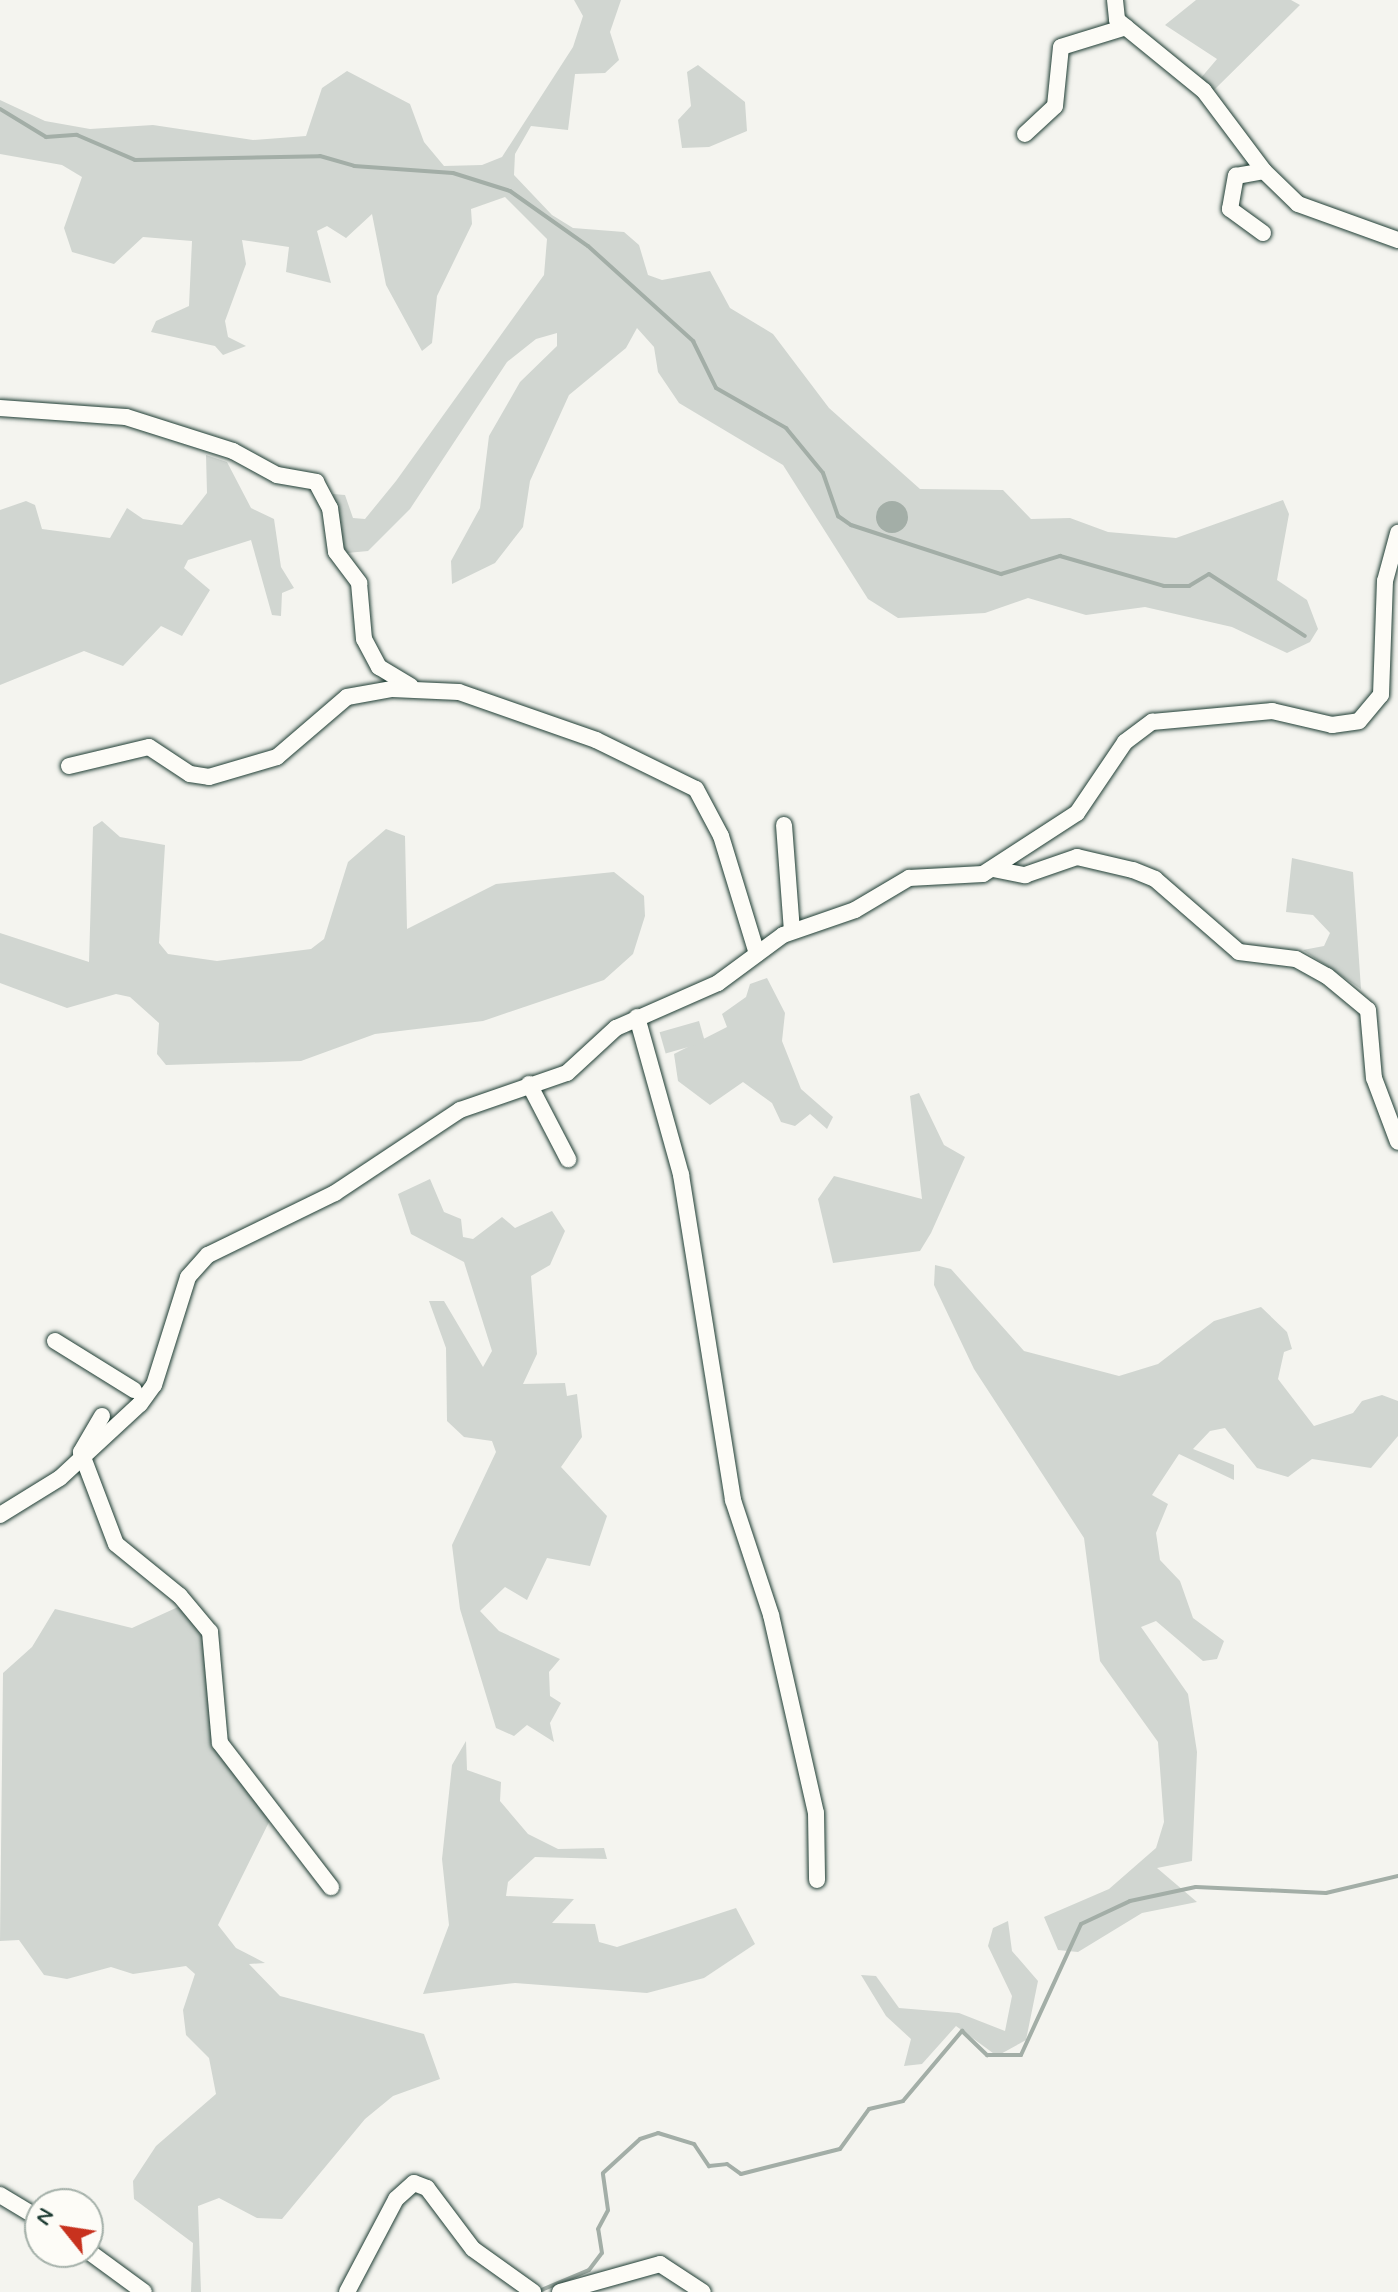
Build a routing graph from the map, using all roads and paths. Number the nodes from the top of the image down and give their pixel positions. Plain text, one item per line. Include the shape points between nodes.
1 (1115, 0) edge
2 (1126, 27) junction
3 (1025, 134) dead end
4 (1264, 171) junction
5 (1263, 233) dead end
6 (1398, 240) edge
7 (0, 408) edge
8 (1398, 533) edge
9 (427, 691) junction
10 (69, 766) dead end
11 (784, 825) dead end
12 (993, 869) junction
13 (792, 931) junction
14 (757, 954) junction
15 (637, 1017) junction
16 (529, 1084) junction
17 (1398, 1142) edge
18 (568, 1159) dead end
19 (55, 1341) dead end
20 (134, 1390) dead end
21 (102, 1416) dead end
22 (82, 1460) junction
23 (0, 1515) edge
24 (817, 1880) dead end
25 (331, 1887) dead end
26 (0, 2195) edge
27 (24, 2209) edge
28 (104, 2263) edge
29 (532, 2291) edge
30 (144, 2292) edge
31 (347, 2292) edge
32 (560, 2292) edge
33 (703, 2292) edge

1 - 2 street via 1117,20
2 - 3 street via 1061,47 1055,106
2 - 4 street via 1204,91
4 - 5 street via 1236,176 1230,197 1234,218
4 - 6 street via 1311,214
7 - 9 street via 126,417 233,451 277,475 316,482 330,508 336,552 359,583 360,625 372,656 391,679
8 - 12 street via 1385,581 1381,695 1368,714 1351,725 1272,711 1152,722 1125,742 1077,813
9 - 10 street via 347,697 277,757 209,777 190,774 149,747
9 - 14 street via 459,692 684,778 721,836
11 - 13 street
12 - 13 street via 973,878 909,878 855,910
12 - 17 street via 1025,875 1077,857 1133,870 1155,879 1239,952 1296,959 1327,976 1368,1010 1374,1078
13 - 14 street
14 - 15 street via 718,983
15 - 16 street via 567,1073
15 - 24 street via 681,1175 733,1500 771,1615 816,1813
16 - 18 street
16 - 22 street via 460,1110 335,1193 256,1227 196,1265 176,1302 154,1385
19 - 20 street
21 - 22 street
22 - 23 street
22 - 25 street via 116,1544 180,1596 210,1632 220,1743
26 - 27 street
28 - 30 street
29 - 31 street via 460,2237 427,2188 414,2183 396,2199
32 - 33 street via 660,2264

